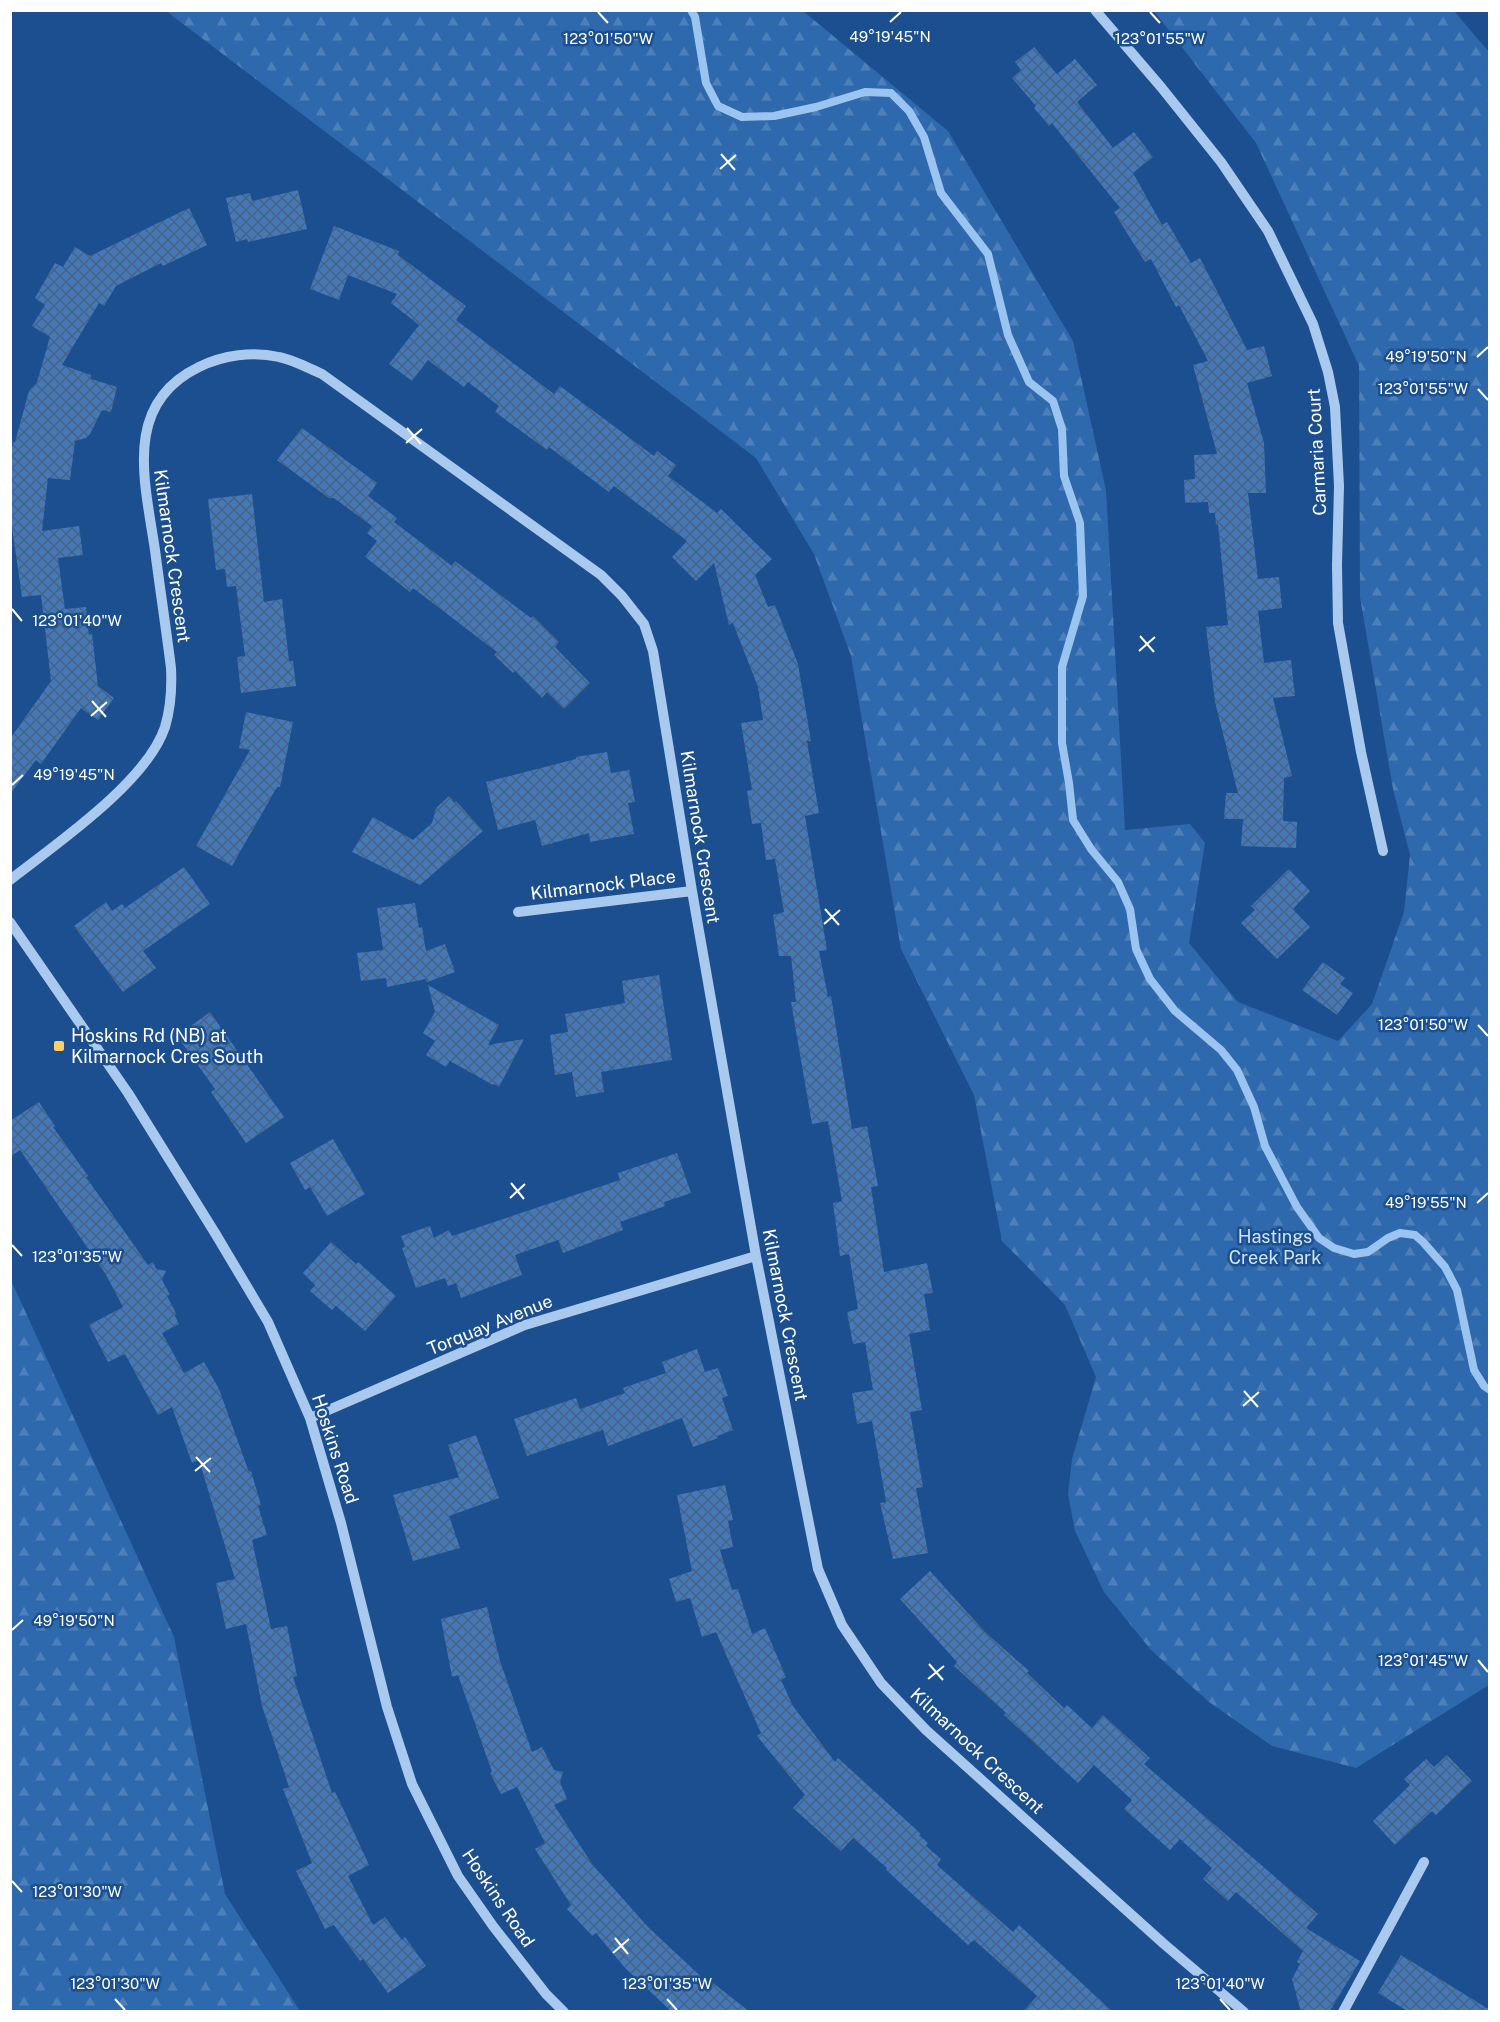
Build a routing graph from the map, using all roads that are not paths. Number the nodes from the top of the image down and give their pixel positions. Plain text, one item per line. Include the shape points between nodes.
1 (1095, 10) edge
2 (1383, 851) dead end
3 (10, 880) edge
4 (692, 891) junction
5 (518, 912) dead end
6 (10, 922) edge
7 (756, 1256) junction
8 (310, 1418) junction
9 (1424, 1862) dead end
10 (564, 2012) edge
11 (1244, 2012) edge
12 (1343, 2012) edge

1 - 2 street, Carmaria Court via 1221,162 1268,231 1313,324 1335,407 1338,623
3 - 4 street, Kilmarnock Crescent via 99,810 148,760 165,728 172,692 171,668 142,466 146,432 154,408 166,389 181,376 213,360 244,354 279,357 322,374 569,550 622,596 644,624 653,651
4 - 5 street, Kilmarnock Place
4 - 7 street, Kilmarnock Crescent
6 - 8 street, Hoskins Road via 128,1093 216,1233 268,1323
7 - 8 street, Torquay Avenue via 525,1325
7 - 11 street, Kilmarnock Crescent via 818,1569 842,1625 881,1683 926,1730
8 - 10 street, Hoskins Road via 387,1707 412,1784 458,1876 506,1943
9 - 12 street

